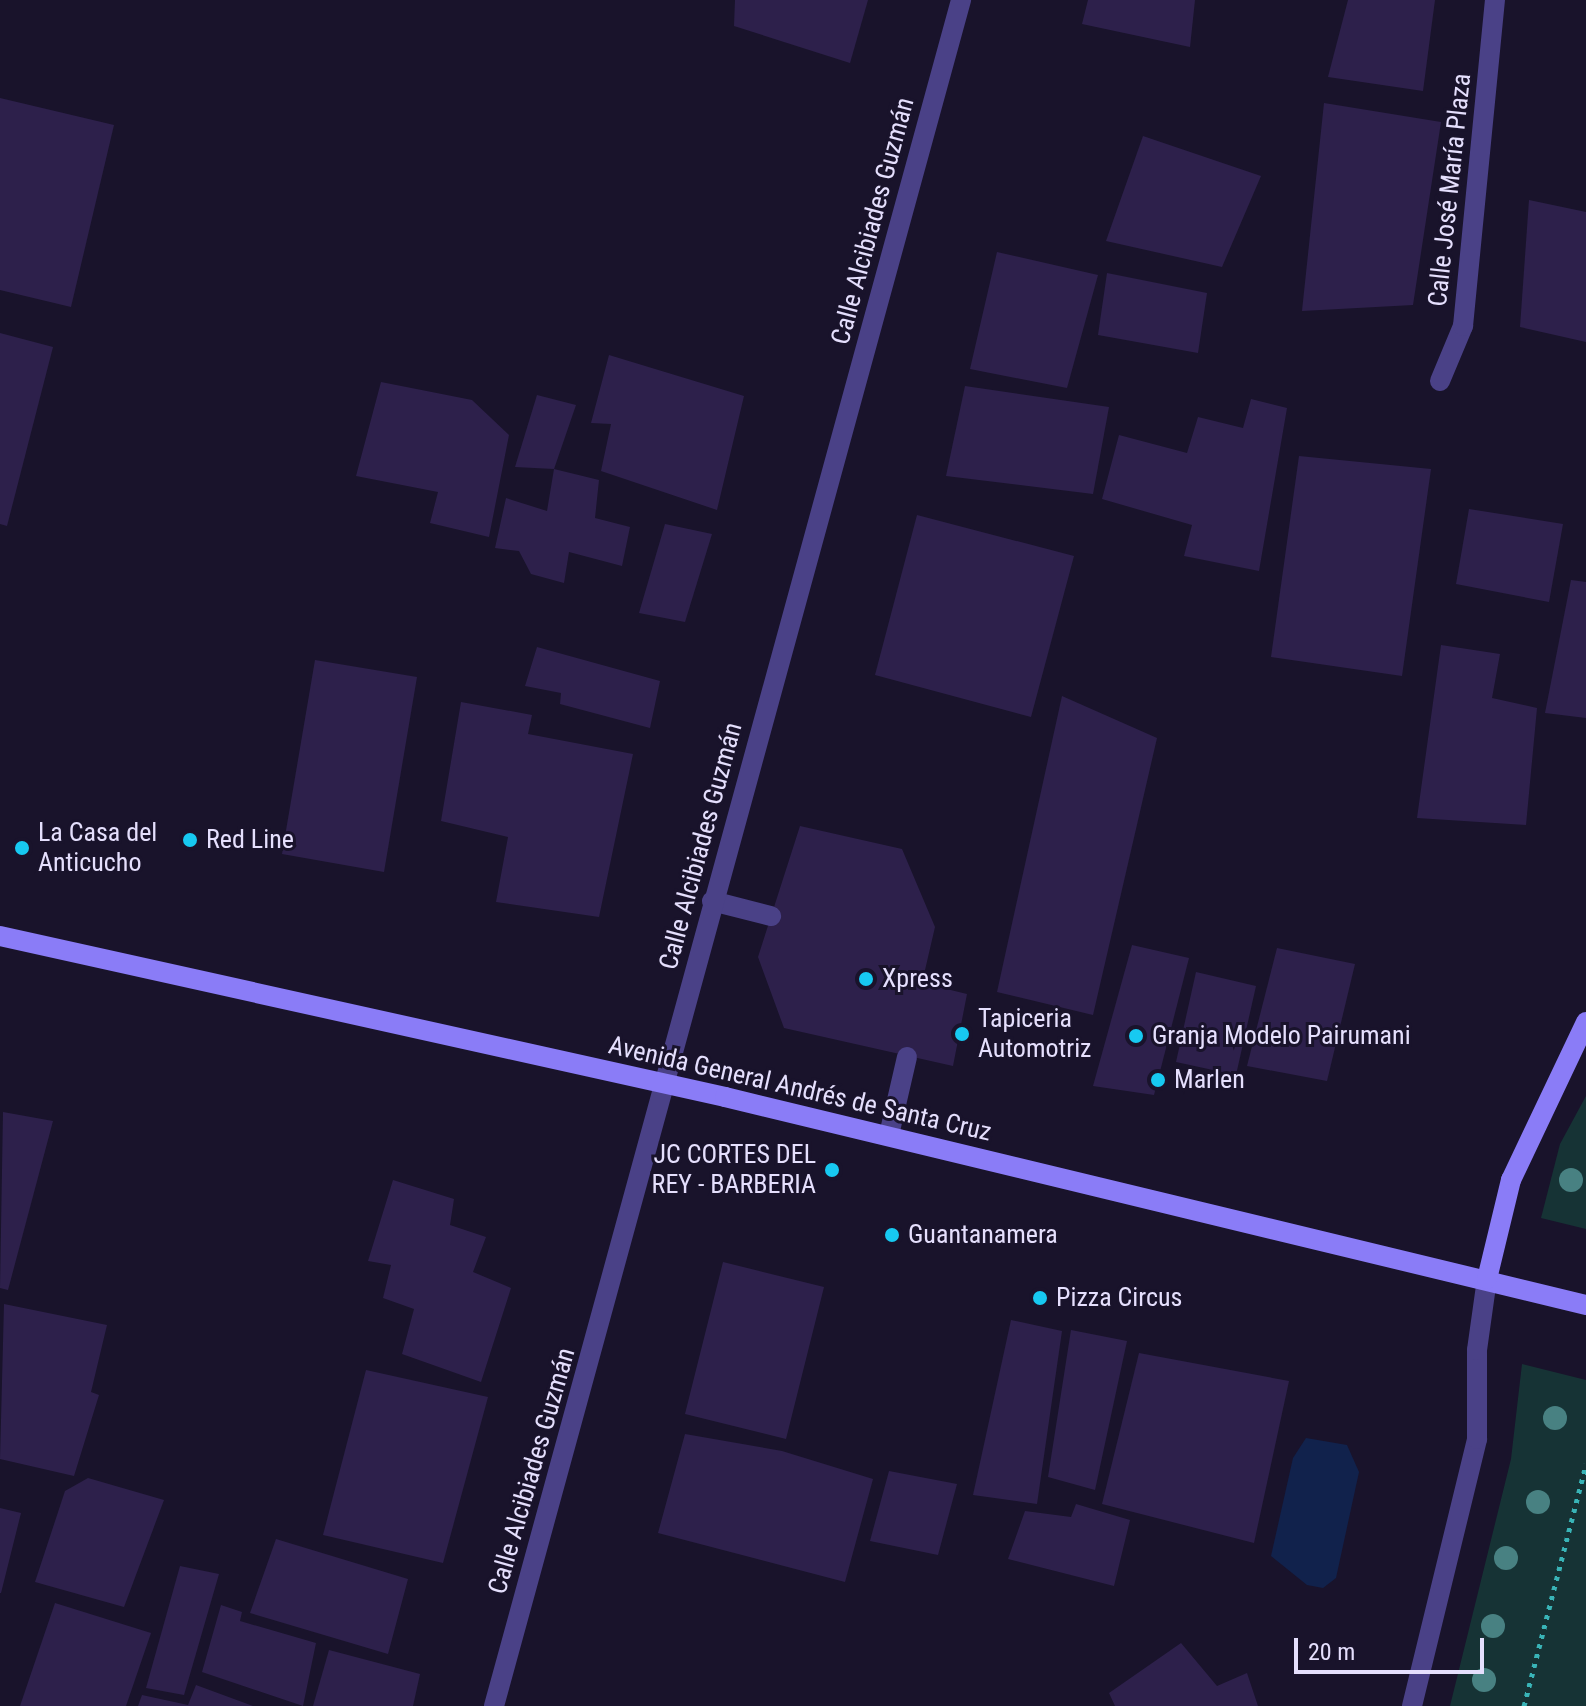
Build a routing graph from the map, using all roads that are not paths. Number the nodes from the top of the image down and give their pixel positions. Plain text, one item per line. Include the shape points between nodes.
1 (961, 0) edge
2 (1495, 0) edge
3 (1440, 381) dead end
4 (712, 901) junction
5 (771, 916) dead end
6 (0, 936) edge
7 (1586, 1022) edge
8 (907, 1057) dead end
9 (667, 1084) junction
10 (889, 1135) junction
11 (1487, 1279) junction
12 (1586, 1305) edge
13 (494, 1706) edge
14 (1412, 1706) edge

1 - 4 street, Calle Alcibiades Guzmán
2 - 3 street, Calle José María Plaza via 1463,326
4 - 5 street
4 - 9 street, Calle Alcibiades Guzmán
6 - 9 main road, Avenida General Andrés de Santa Cruz
7 - 11 main road via 1511,1180
8 - 10 street
9 - 10 main road, Avenida General Andrés de Santa Cruz
9 - 13 street, Calle Alcibiades Guzmán
10 - 11 main road, Avenida General Andrés de Santa Cruz
11 - 12 main road, Avenida General Andrés de Santa Cruz
11 - 14 street via 1477,1350 1477,1439

